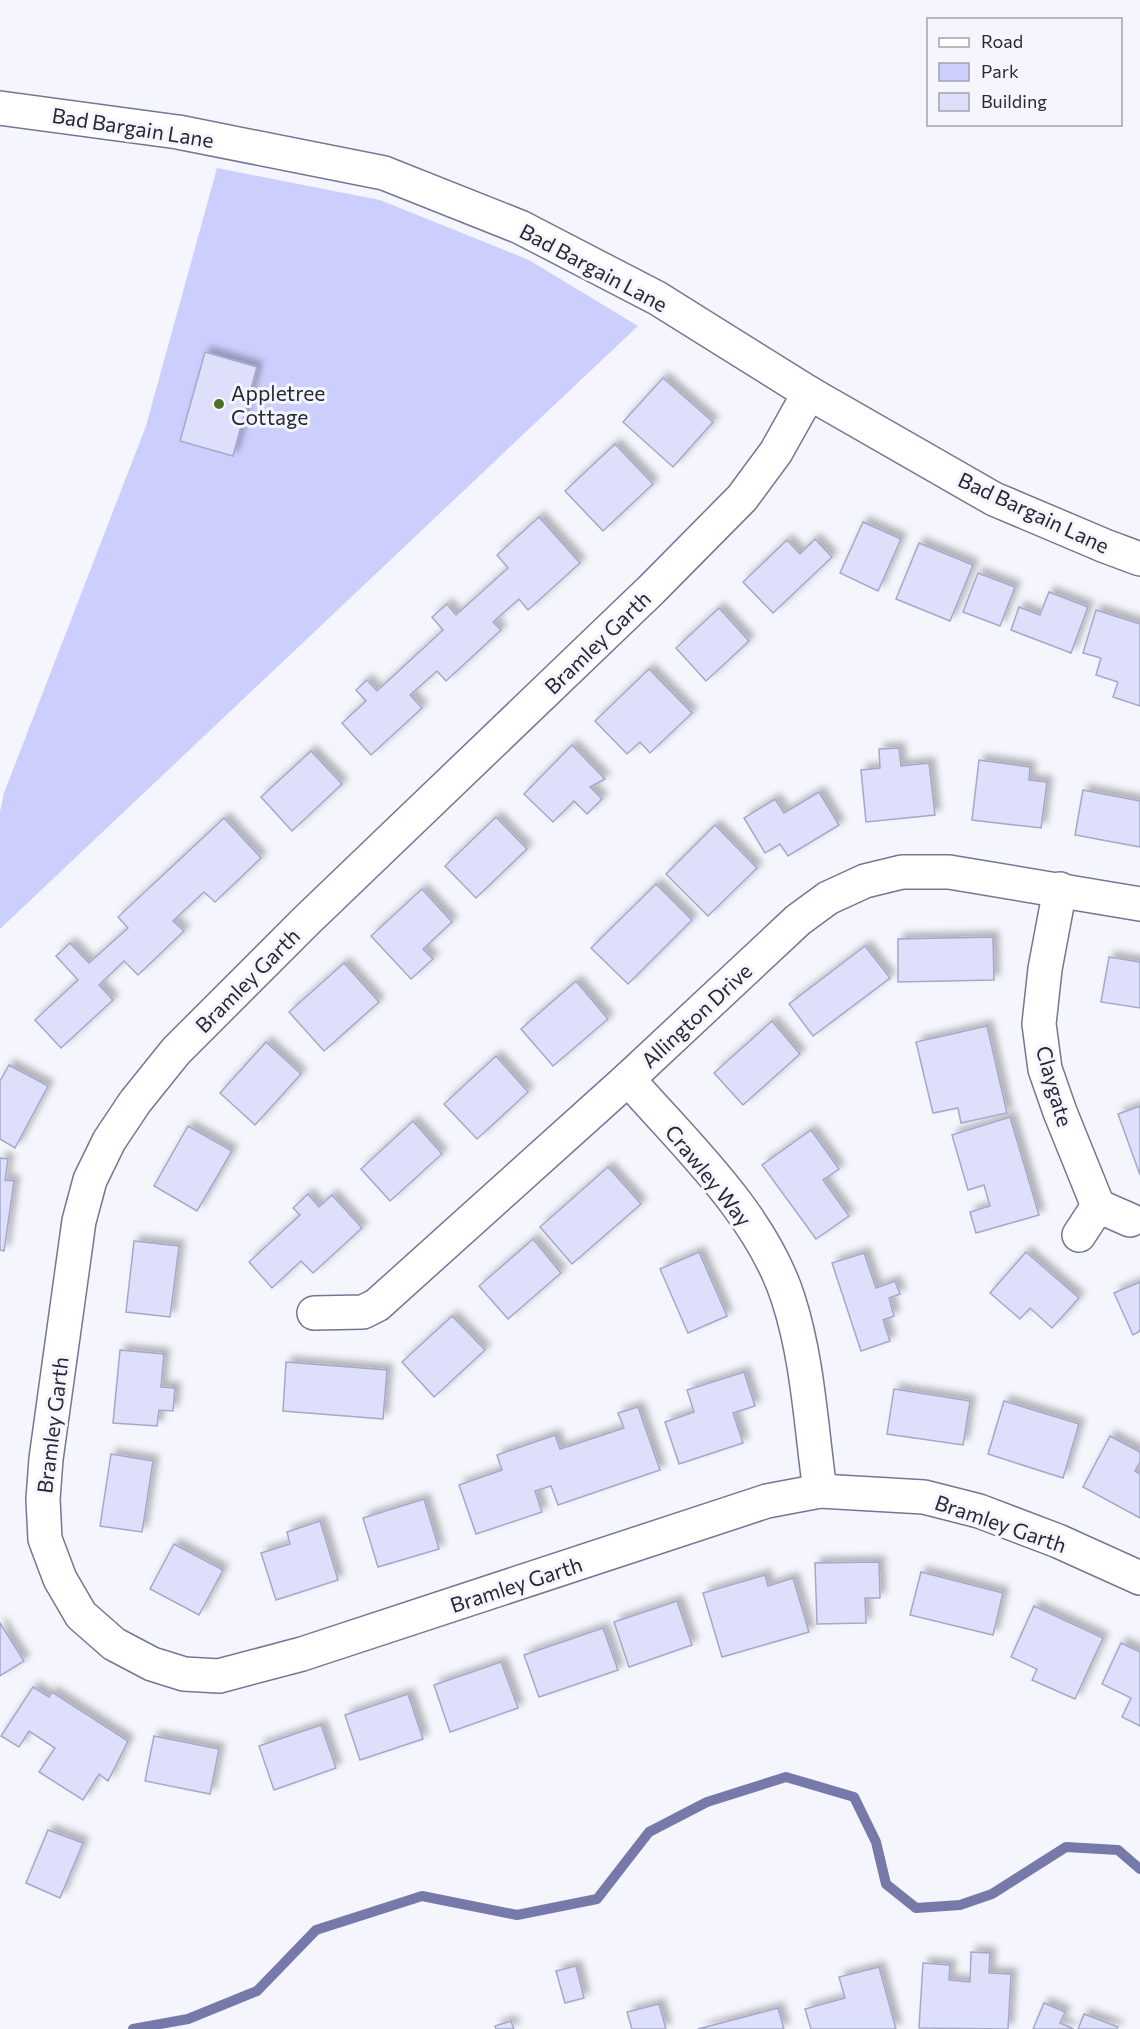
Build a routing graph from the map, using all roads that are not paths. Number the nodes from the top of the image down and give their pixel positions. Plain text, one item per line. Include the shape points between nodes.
1 (0, 108) edge
2 (808, 393) junction
3 (1140, 558) edge
4 (1060, 890) junction
5 (1140, 904) edge
6 (627, 1078) junction
7 (1098, 1206) junction
8 (1130, 1220) dead end
9 (1079, 1235) dead end
10 (314, 1313) dead end
11 (820, 1491) junction
12 (1140, 1578) edge

1 - 2 street, Bad Bargain Lane via 178,132 384,173 520,227 657,298
2 - 3 street, Bad Bargain Lane via 994,499
2 - 11 street, Bramley Garth via 776,452 742,498 176,1051 135,1102 99,1160 79,1221 43,1499 45,1539 60,1579 81,1615 114,1644 152,1664 184,1674 219,1676 302,1654 767,1501
4 - 5 street, Allington Drive
4 - 6 street, Allington Drive via 949,872 902,872 865,881 828,898 798,920
4 - 7 street, Claygate via 1039,1024 1046,1069
6 - 10 street, Allington Drive via 377,1305 363,1312
6 - 11 street, Crawley Way via 737,1203 767,1249 798,1331
7 - 8 street
7 - 9 street
11 - 12 street, Bramley Garth via 924,1497 979,1511

